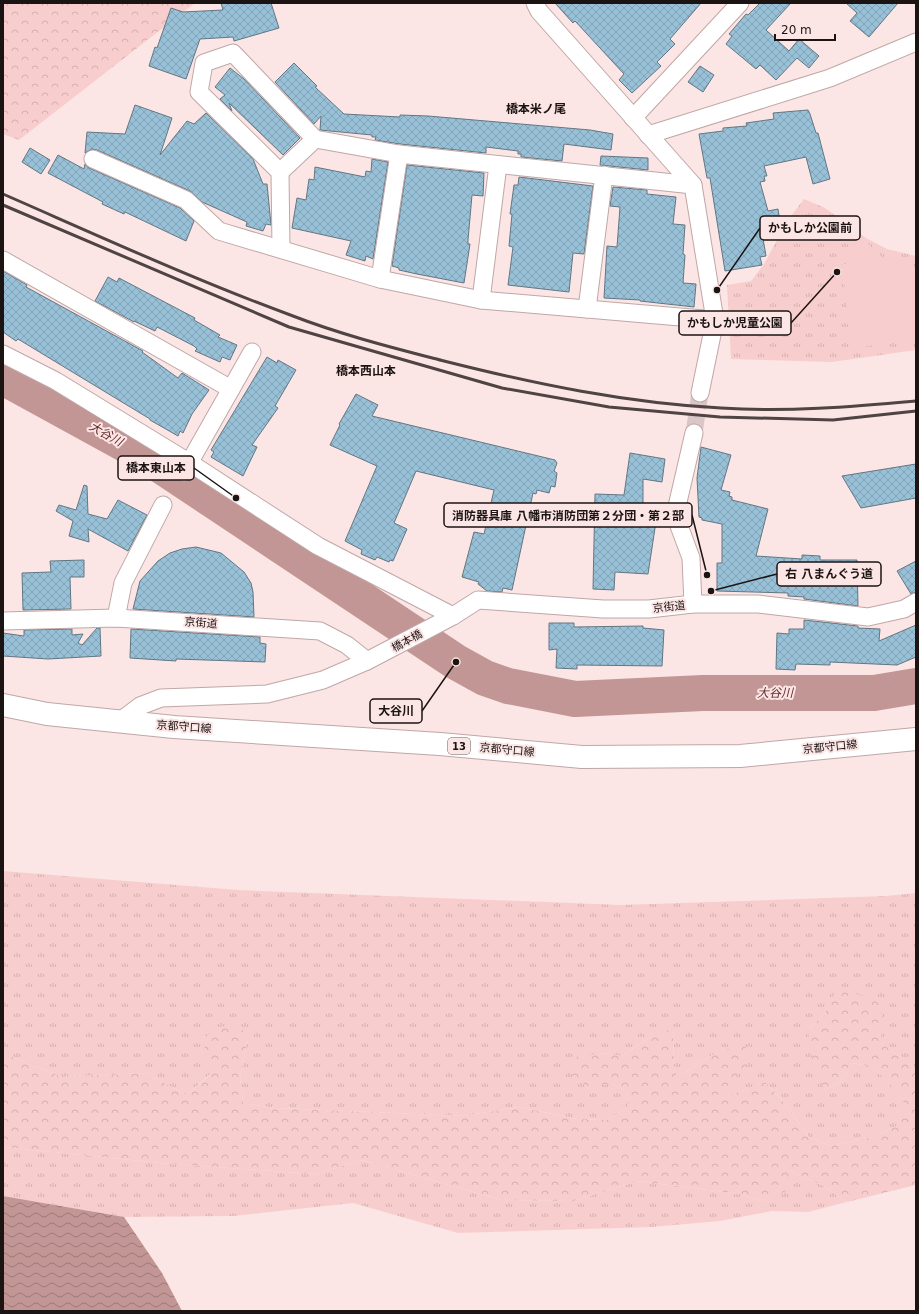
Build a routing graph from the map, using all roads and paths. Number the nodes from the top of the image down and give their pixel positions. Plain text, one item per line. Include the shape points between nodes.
1 (740, 3) edge
2 (540, 6) edge
3 (916, 42) edge
4 (633, 118) junction
5 (648, 135) junction
6 (315, 139) junction
7 (399, 154) junction
8 (92, 158) dead end
9 (498, 165) junction
10 (280, 172) junction
11 (604, 176) junction
12 (693, 185) junction
13 (281, 249) junction
14 (3, 260) edge
15 (380, 279) junction
16 (481, 300) junction
17 (587, 309) junction
18 (715, 320) junction
19 (252, 352) dead end
20 (3, 354) edge
21 (230, 389) junction
22 (700, 393) tunnel mouth
23 (694, 433) tunnel mouth
24 (187, 467) junction
25 (163, 505) dead end
26 (916, 602) edge
27 (693, 604) junction
28 (453, 616) junction
29 (116, 618) junction
30 (3, 621) edge
31 (427, 630) joint
32 (367, 661) junction
33 (3, 705) edge
34 (120, 722) junction
35 (916, 739) edge

1 - 4 street
2 - 4 street
3 - 5 street via 830,78
4 - 5 street
5 - 12 street
6 - 7 street
6 - 10 street
6 - 10 street via 233,53 204,63 199,92
7 - 9 street
7 - 15 street
8 - 13 street via 186,200 219,231
9 - 11 street
9 - 16 street
10 - 13 street
11 - 12 street
11 - 17 street
12 - 18 street
13 - 15 street
14 - 21 street
15 - 16 street
16 - 17 street
17 - 18 street
18 - 22 street
19 - 21 street
20 - 24 street via 56,381
21 - 24 street
23 - 27 street via 676,515 691,558
24 - 28 street via 318,546
25 - 29 street via 123,583
26 - 27 street, 京街道 via 904,609 868,617 758,604
27 - 28 street, 京街道 via 649,609 604,609 478,600
28 - 31 street, 京街道
29 - 30 street, 京街道
29 - 32 street, 京街道 via 320,631 347,645
31 - 32 street, 橋本橋
32 - 34 street via 323,680 267,694 161,698 140,706
33 - 34 main road, 京都守口線 / 13 via 47,714
34 - 35 main road, 京都守口線 / 13 via 440,744 582,757 740,756

